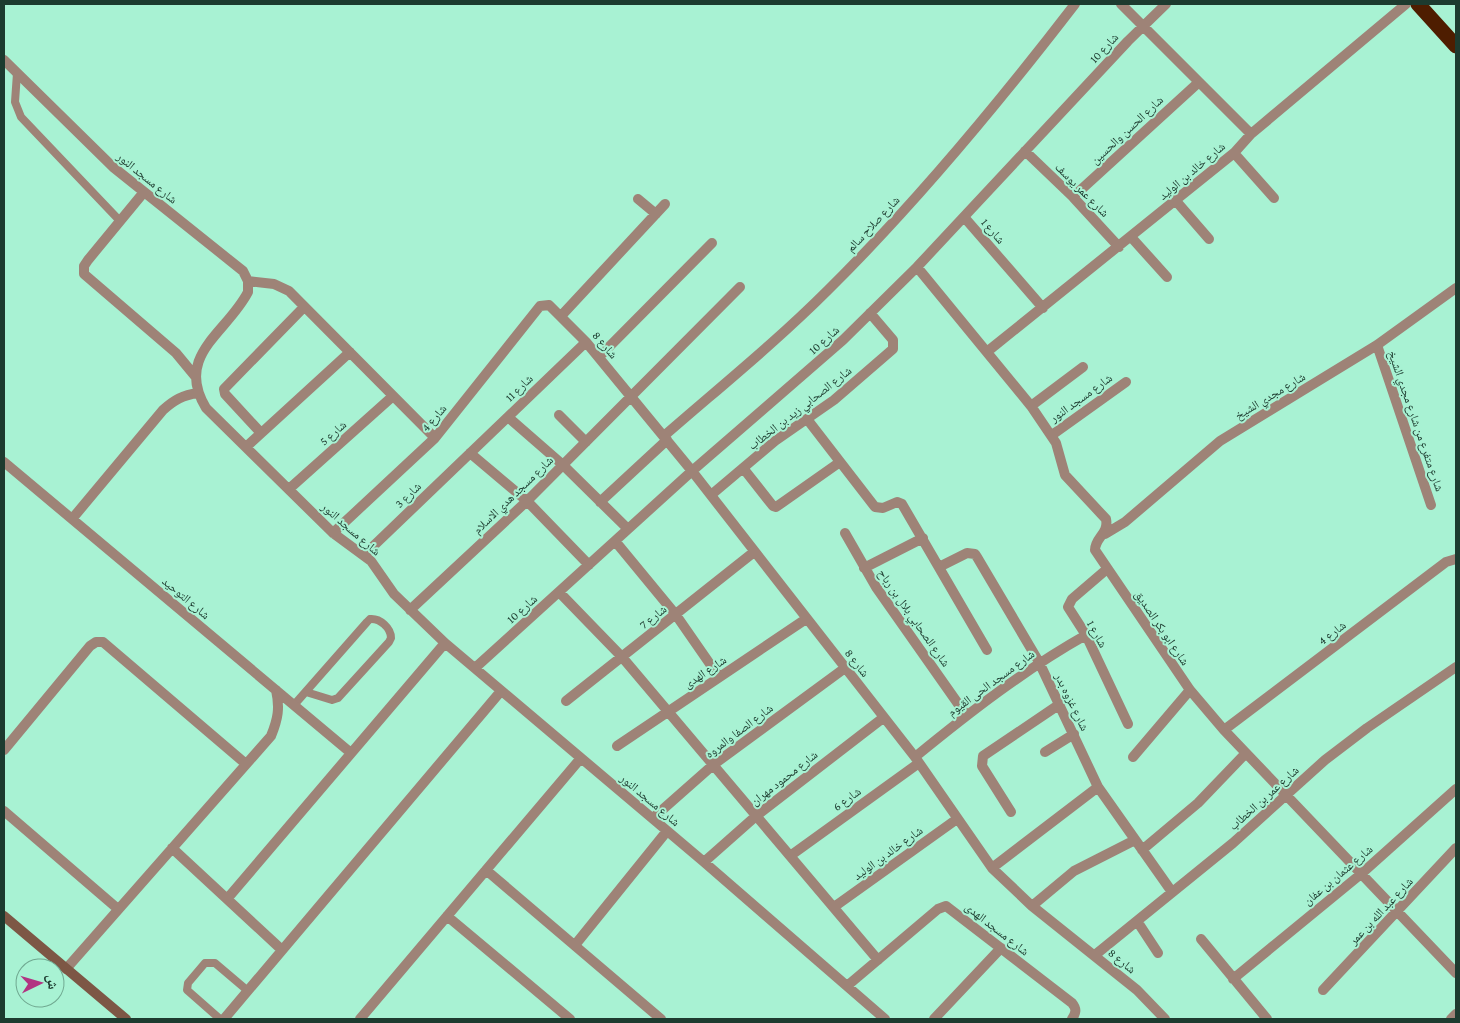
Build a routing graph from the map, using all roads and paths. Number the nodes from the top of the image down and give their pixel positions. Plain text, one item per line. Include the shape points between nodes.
1 (1075, 4) edge
2 (1121, 4) edge
3 (1166, 4) edge
4 (1406, 4) edge
5 (1418, 4) edge
6 (1144, 26) junction
7 (1456, 46) edge
8 (4, 60) edge
9 (17, 73) junction
10 (1199, 82) junction
11 (1251, 134) junction
12 (1025, 151) junction
13 (1234, 153) junction
14 (144, 192) junction
15 (1073, 197) junction
16 (1274, 198) dead end
17 (638, 199) dead end
18 (1176, 201) junction
19 (665, 204) dead end
20 (656, 214) junction
21 (964, 217) junction
22 (120, 221) junction
23 (1131, 238) junction
24 (1209, 239) dead end
25 (712, 243) dead end
26 (1119, 247) junction
27 (917, 267) junction
28 (1167, 277) dead end
29 (248, 281) junction
30 (740, 287) dead end
31 (1456, 288) edge
32 (543, 305) joint
33 (304, 307) junction
34 (1044, 308) junction
35 (870, 313) junction
36 (561, 316) junction
37 (586, 342) junction
38 (1377, 345) junction
39 (988, 351) junction
40 (350, 352) junction
41 (599, 357) junction
42 (1083, 367) dead end
43 (195, 376) junction
44 (1126, 382) dead end
45 (198, 393) junction
46 (393, 396) junction
47 (632, 397) junction
48 (1031, 406) junction
49 (559, 415) dead end
50 (508, 417) junction
51 (807, 420) junction
52 (261, 433) junction
53 (1052, 435) junction
54 (435, 438) junction
55 (665, 438) junction
56 (586, 442) junction
57 (246, 447) junction
58 (470, 453) junction
59 (4, 462) edge
60 (840, 462) junction
61 (563, 464) junction
62 (743, 468) junction
63 (692, 471) junction
64 (289, 489) junction
65 (711, 495) junction
66 (526, 501) junction
67 (600, 502) junction
68 (1431, 504) dead end
69 (72, 519) junction
70 (628, 530) junction
71 (333, 533) junction
72 (845, 533) dead end
73 (1105, 534) junction
74 (922, 538) junction
75 (614, 541) junction
76 (754, 552) junction
77 (364, 555) junction
78 (1456, 558) edge
79 (589, 565) junction
80 (864, 568) junction
81 (939, 568) junction
82 (1107, 569) junction
83 (559, 592) junction
84 (410, 610) junction
85 (676, 615) junction
86 (806, 619) junction
87 (1086, 635) junction
88 (445, 643) junction
89 (986, 650) dead end
90 (622, 657) junction
91 (1039, 662) junction
92 (1456, 667) edge
93 (474, 668) junction
94 (845, 668) junction
95 (719, 677) junction
96 (276, 690) junction
97 (1190, 690) junction
98 (501, 691) junction
99 (306, 692) junction
100 (566, 701) dead end
101 (1060, 704) junction
102 (294, 705) junction
103 (668, 712) junction
104 (966, 715) junction
105 (883, 718) junction
106 (1128, 724) dead end
107 (1224, 730) junction
108 (1074, 734) junction
109 (617, 746) dead end
110 (4, 750) edge
111 (1045, 752) dead end
112 (351, 753) junction
113 (1246, 753) junction
114 (1133, 757) dead end
115 (581, 758) junction
116 (917, 760) junction
117 (246, 764) junction
118 (714, 765) junction
119 (1098, 787) junction
120 (1456, 789) edge
121 (1285, 794) junction
122 (4, 811) edge
123 (1011, 812) dead end
124 (756, 816) junction
125 (653, 818) junction
126 (957, 819) junction
127 (667, 831) junction
128 (1135, 840) junction
129 (172, 848) junction
130 (1456, 848) edge
131 (1142, 850) junction
132 (790, 856) junction
133 (704, 862) junction
134 (992, 868) junction
135 (486, 870) junction
136 (1360, 874) junction
137 (1172, 892) junction
138 (227, 899) junction
139 (1032, 906) junction
140 (834, 908) junction
141 (118, 909) junction
142 (1398, 911) junction
143 (4, 916) edge
144 (447, 916) junction
145 (1137, 921) junction
146 (1201, 939) dead end
147 (575, 946) junction
148 (1001, 948) junction
149 (282, 950) junction
150 (1158, 953) dead end
151 (1095, 955) junction
152 (878, 960) junction
153 (66, 968) junction
154 (1456, 973) edge
155 (1233, 979) junction
156 (847, 986) junction
157 (1323, 990) dead end
158 (248, 991) junction
159 (1456, 1014) edge
160 (126, 1019) edge
161 (220, 1019) edge
162 (224, 1019) edge
163 (360, 1019) edge
164 (570, 1019) edge
165 (661, 1019) edge
166 (885, 1019) edge
167 (934, 1019) edge
168 (1072, 1019) edge
169 (1165, 1019) edge
170 (1266, 1019) edge
171 (1451, 1019) edge

1 - 55 street, شارع صلاح سالم via 980,124 868,250 786,330
2 - 6 street
3 - 6 street, شارع 10
4 - 11 street, شارع خالد بن الوليد
5 - 7 highway
6 - 10 street
6 - 12 street, شارع 10
8 - 9 street, شارع مسجد النور
9 - 14 street, شارع مسجد النور via 82,140
9 - 22 lane via 15,102 22,118
10 - 11 street
10 - 15 street, شارع الحسن والحسين
11 - 13 street, شارع خالد بن الوليد
12 - 15 street, شارع عمر يوسف
12 - 21 street, شارع 10
13 - 16 street
13 - 18 street, شارع خالد بن الوليد
14 - 22 street
14 - 29 street, شارع مسجد النور via 243,271
15 - 26 street, شارع عمر يوسف
17 - 20 street
18 - 23 street, شارع خالد بن الوليد
18 - 24 street
19 - 20 street
20 - 36 street
21 - 27 street, شارع 10
21 - 34 street, شارع 1
22 - 43 street via 88,260 84,274 176,353
23 - 26 street, شارع خالد بن الوليد
23 - 28 street
25 - 41 street
26 - 34 street, شارع خالد بن الوليد
27 - 35 street, شارع 10
27 - 39 street
29 - 33 street via 282,287
29 - 43 street, شارع مسجد النور via 248,292 243,302 203,352
30 - 47 street, شارع مسجد هدي الاسلام
31 - 38 street, شارع مجدي الشيخ
32 - 36 street, شارع 8
32 - 54 street, شارع 4
33 - 40 street
33 - 52 street via 224,389
34 - 39 street, شارع خالد بن الوليد
35 - 51 street, شارع الصحابي زيد بن الخطاب via 893,340 893,349
35 - 63 street, شارع 10 via 784,393
36 - 37 street, شارع 8
37 - 41 street, شارع 8
37 - 50 street, شارع 11
38 - 68 street, شارع متفرع من شارع مجدي الشيخ
38 - 73 street, شارع مجدي الشيخ via 1220,441 1125,522
39 - 48 street
40 - 46 street
40 - 52 street
41 - 47 street, شارع 8
42 - 48 street
43 - 45 street, شارع مسجد النور
44 - 53 street, شارع مسجد النور
45 - 57 street, شارع مسجد النور via 206,408
45 - 69 street via 179,398 163,410
46 - 54 street
46 - 64 street, شارع 5
47 - 55 street, شارع 8
47 - 56 street, شارع مسجد هدي الاسلام
48 - 53 street
49 - 56 street
50 - 58 street, شارع 11
50 - 61 street
51 - 60 street
51 - 62 street, شارع الصحابي زيد بن الخطاب
52 - 57 street
53 - 73 street via 1066,475 1106,519 1108,527
54 - 71 street, شارع 4
55 - 63 street, شارع 8
55 - 67 street
56 - 61 street, شارع مسجد هدي الاسلام
57 - 64 street, شارع مسجد النور
58 - 66 street
58 - 77 street, شارع 3
59 - 69 street, شارع التوحيد
60 - 62 street via 776,507
60 - 74 street via 875,506 883,508 897,502 902,504
61 - 66 street, شارع مسجد هدي الاسلام
61 - 67 street
62 - 65 street, شارع الصحابي زيد بن الخطاب
63 - 65 street, شارع 8
63 - 70 street, شارع 10
64 - 71 street, شارع مسجد النور
65 - 76 street, شارع 8
66 - 79 street
66 - 84 street, شارع مسجد هدي الاسلام
67 - 70 street
69 - 96 street, شارع التوحيد
70 - 75 street, شارع 10
71 - 77 street, شارع مسجد النور
72 - 80 street, شارع الصحابي بلال بن رباح
73 - 82 street, شارع ابو بكر الصديق via 1095,550
74 - 80 street
74 - 81 street
75 - 79 street, شارع 10
75 - 85 street
76 - 85 street, شارع 7
76 - 86 street, شارع 8
77 - 84 street, شارع مسجد النور
78 - 107 street, شارع 4 via 1446,562
79 - 83 street, شارع 10
80 - 104 street, شارع الصحابي بلال بن رباح
81 - 89 street
81 - 91 street, شارع غزوه بدر via 967,553 975,554
82 - 87 street, شارع 1 via 1069,603 1069,612
82 - 97 street, شارع ابو بكر الصديق
83 - 90 street
83 - 93 street, شارع 10
84 - 88 street, شارع مسجد النور
85 - 90 street, شارع 7
85 - 95 street
86 - 94 street, شارع 8
86 - 95 street, شارع الهدى
87 - 91 street, شارع مسجد الحى القيوم
87 - 106 street, شارع 1
88 - 93 street, شارع مسجد النور
88 - 112 street
90 - 100 street, شارع 7
90 - 103 street
91 - 101 street, شارع غزوه بدر
91 - 104 street, شارع مسجد الحى القيوم
92 - 121 street, شارع عمر بن الخطاب via 1367,728
93 - 98 street, شارع مسجد النور
94 - 105 street, شارع 8
94 - 118 street, شارع الصفا والمروه
95 - 103 street, شارع الهدى
96 - 102 street, شارع التوحيد
96 - 117 street via 278,721 271,736
97 - 107 street, شارع ابو بكر الصديق
97 - 114 street
98 - 115 street, شارع مسجد النور
98 - 149 street
99 - 99 lane via 370,619 379,620 389,629 389,642 338,698 332,700
99 - 102 lane
101 - 108 street, شارع غزوه بدر
101 - 123 street via 983,756 982,766
102 - 112 street, شارع التوحيد
103 - 109 street, شارع الهدى
103 - 118 street
104 - 116 street, شارع مسجد الحى القيوم
105 - 116 street, شارع 8
105 - 124 street, شارع محمود مهران
107 - 113 street, شارع ابو بكر الصديق
108 - 111 street
108 - 119 street, شارع غزوه بدر
110 - 117 street via 90,646 103,642
112 - 138 street
113 - 121 street, شارع ابو بكر الصديق
113 - 131 street via 1198,804
115 - 125 street, شارع مسجد النور
115 - 135 street
116 - 126 street, شارع 8
116 - 132 street, شارع 6
117 - 129 street
118 - 124 street
118 - 125 street, شارع الصفا والمروه
119 - 128 street, شارع غزوه بدر
119 - 134 street
120 - 136 street, شارع عثمان بن عفان
121 - 136 street, شارع ابو بكر الصديق
121 - 137 street, شارع عمر بن الخطاب via 1260,820
122 - 141 street
124 - 132 street
124 - 133 street, شارع محمود مهران
125 - 127 street, شارع مسجد النور
126 - 134 street, شارع 8
126 - 140 street, شارع خالد بن الوليد
127 - 133 street, شارع مسجد النور
127 - 147 street
128 - 131 street, شارع غزوه بدر
128 - 139 street via 1074,871
129 - 138 street
129 - 141 street
130 - 142 street, شارع عبد الله بن عمر
131 - 137 street, شارع غزوه بدر
132 - 140 street
133 - 156 street, شارع مسجد النور
134 - 139 street, شارع 8
135 - 144 street
135 - 147 street
136 - 142 street, شارع ابو بكر الصديق
136 - 155 street, شارع عثمان بن عفان
137 - 145 street, شارع عمر بن الخطاب
138 - 149 street
139 - 151 street, شارع 8
140 - 152 street
141 - 153 street
142 - 154 street, شارع ابو بكر الصديق
142 - 157 street, شارع عبد الله بن عمر
143 - 153 street
144 - 163 street
144 - 164 street
145 - 150 street
145 - 151 street, شارع عمر بن الخطاب
146 - 155 street
147 - 165 street
148 - 152 street, شارع مسجد الهدى via 950,908 942,907
148 - 167 street
148 - 168 street, شارع مسجد الهدى via 1072,1003 1076,1013
149 - 158 street
151 - 169 street, شارع 8 via 1137,990
152 - 156 street, شارع مسجد الهدى
153 - 160 street
155 - 170 street
156 - 166 street, شارع مسجد النور
158 - 161 lane via 212,961 205,963 187,990
158 - 162 street
159 - 171 street

